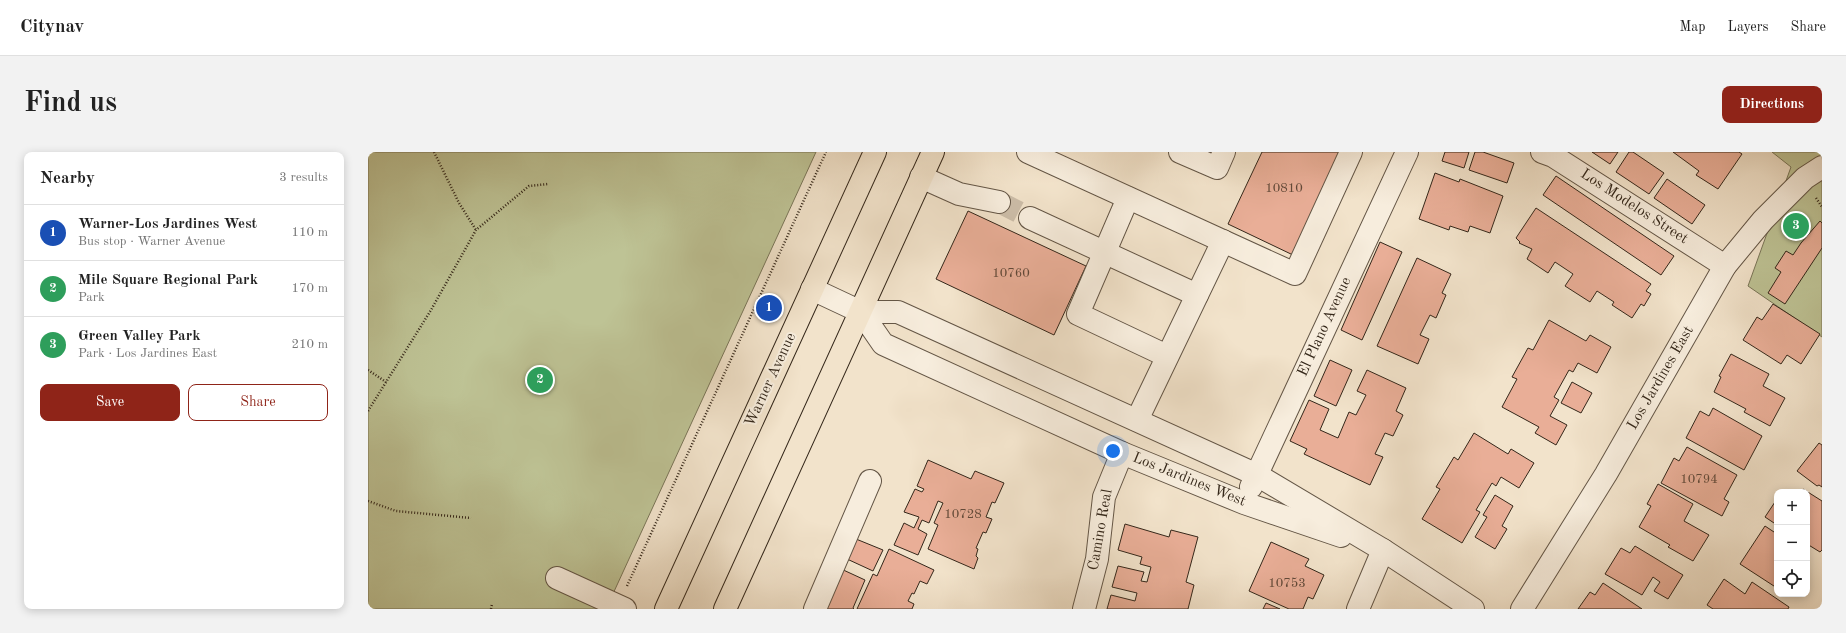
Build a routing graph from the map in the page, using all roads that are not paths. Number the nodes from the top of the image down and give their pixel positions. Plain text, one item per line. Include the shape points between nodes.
1 (875, 152) edge
2 (933, 152) edge
3 (1028, 152) edge
4 (1180, 152) edge
5 (1224, 152) edge
6 (1351, 152) edge
7 (1407, 152) edge
8 (1542, 152) edge
9 (1822, 167) edge
10 (921, 177) junction
11 (1128, 198) junction
12 (999, 202) tunnel mouth
13 (1030, 218) tunnel mouth
14 (1223, 241) junction
15 (1105, 252) junction
16 (1724, 266) junction
17 (812, 289) junction
18 (1197, 295) junction
19 (860, 312) junction
20 (1167, 356) junction
21 (1137, 420) junction
22 (1122, 453) junction
23 (1257, 475) junction
24 (870, 481) dead end
25 (1244, 503) junction
26 (1383, 550) junction
27 (556, 578) dead end
28 (622, 607) edge
29 (666, 609) edge
30 (725, 609) edge
31 (815, 609) edge
32 (1084, 609) edge
33 (1358, 609) edge
34 (1473, 609) edge
35 (1522, 609) edge

1 - 17 main road, Warner Avenue
2 - 10 main road
3 - 11 street
4 - 5 street via 1217,168
6 - 14 street via 1295,274
7 - 23 street, El Plano Avenue
8 - 16 street, Los Modelos Street via 1553,156
9 - 16 street, Los Jardines East via 1805,178 1762,220
10 - 12 street via 959,194
10 - 19 main road
11 - 14 street
11 - 15 street
13 - 15 street
14 - 18 street
15 - 18 street
15 - 20 street via 1078,314
16 - 35 street, Los Jardines East via 1606,474
17 - 19 street, Los Jardines West
17 - 29 main road, Warner Avenue
18 - 20 street
19 - 21 street, Los Jardines West via 898,312
19 - 22 street, Los Jardines West via 883,344
19 - 30 main road
20 - 21 street
21 - 23 street, Los Jardines West
22 - 25 street, Los Jardines West
22 - 32 street, Camino Real via 1104,497 1097,559
23 - 25 street, El Plano Avenue
23 - 26 street, Los Jardines West
24 - 31 street
25 - 26 street, Los Jardines West
26 - 33 street
26 - 34 street, Los Jardines West
27 - 28 street

